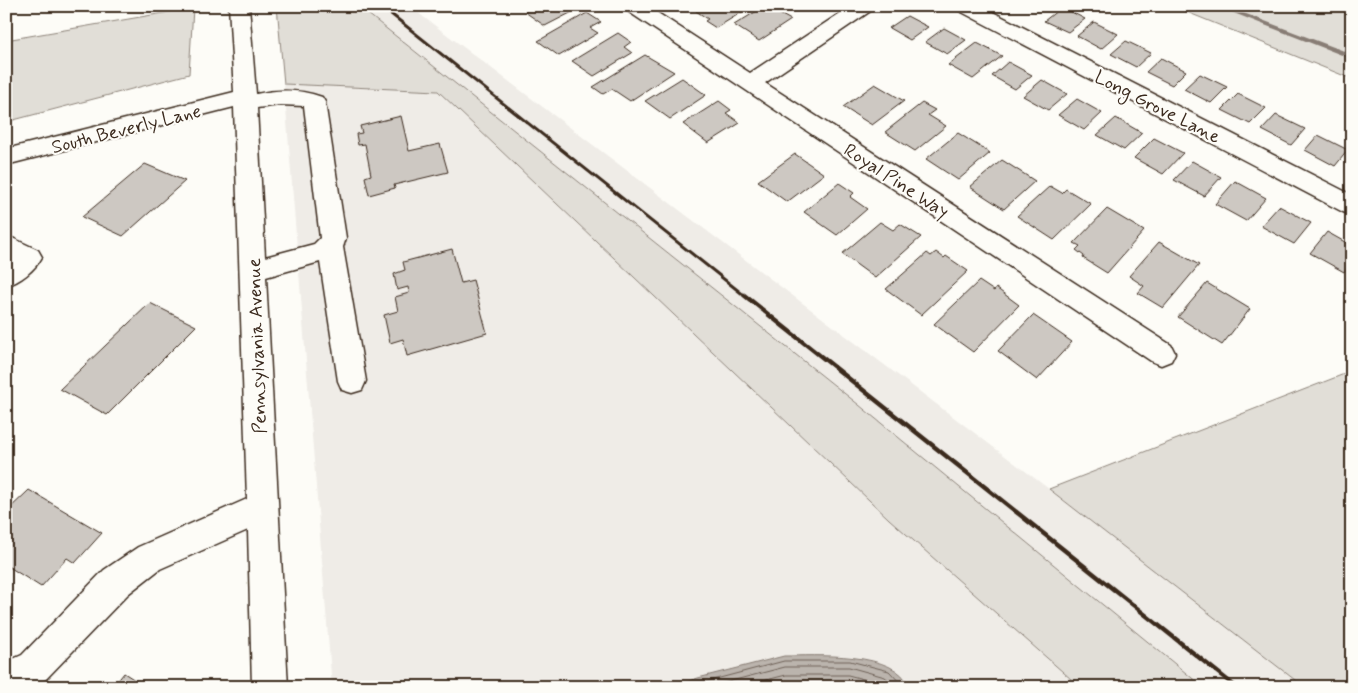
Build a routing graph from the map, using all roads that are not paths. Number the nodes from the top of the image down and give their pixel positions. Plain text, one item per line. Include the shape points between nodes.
1 (239, 6) edge
2 (633, 6) edge
3 (865, 6) edge
4 (965, 6) edge
5 (750, 83) junction
6 (245, 100) junction
7 (6, 157) edge
8 (1352, 206) edge
9 (6, 245) edge
10 (330, 247) junction
11 (252, 270) junction
12 (6, 276) edge
13 (1161, 353) dead end
14 (352, 381) dead end
15 (263, 507) junction
16 (6, 681) edge
17 (270, 687) edge

1 - 6 street, Pennsylvania Avenue
2 - 5 street, Royal Pine Way
3 - 5 street
4 - 8 street, Long Grove Lane
5 - 13 street, Royal Pine Way
6 - 7 street, South Beverly Lane
6 - 10 street, South Beverly Lane via 290,96 314,102 333,238
6 - 11 street, Pennsylvania Avenue
9 - 12 street via 29,257
10 - 11 street
10 - 14 street
11 - 15 street, Pennsylvania Avenue
15 - 16 street via 149,558 116,582 34,667
15 - 17 street, Pennsylvania Avenue

